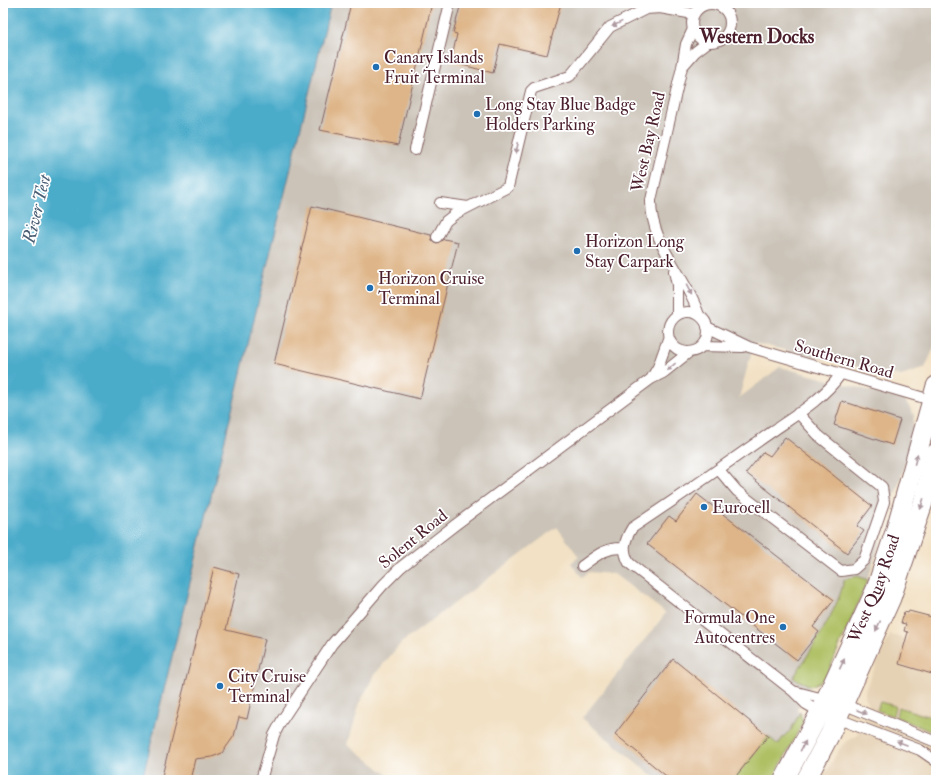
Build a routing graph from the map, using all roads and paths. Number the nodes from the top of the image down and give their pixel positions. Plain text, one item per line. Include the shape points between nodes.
1 (450, 3) edge
2 (714, 3) edge
3 (695, 10) edge
4 (693, 29) junction
5 (708, 42) junction
6 (682, 67) junction
7 (415, 150) dead end
8 (440, 202) dead end
9 (468, 208) junction
10 (438, 237) dead end
11 (674, 268) junction
12 (677, 314) junction
13 (699, 315) junction
14 (707, 327) junction
15 (668, 339) junction
16 (703, 346) junction
17 (749, 347) junction
18 (688, 352) junction
19 (840, 375) junction
20 (651, 379) junction
21 (934, 393) edge
22 (798, 412) junction
23 (936, 453) edge
24 (719, 470) junction
25 (624, 548) junction
26 (582, 566) dead end
27 (831, 709) junction
28 (936, 742) edge
29 (936, 761) edge
30 (261, 780) edge
31 (784, 780) edge
32 (806, 780) edge

1 - 7 street
2 - 3 street
2 - 5 street via 728,12 730,26 720,40
3 - 4 street
3 -> 9 street via 646,9 610,27 570,76 534,88 531,91 508,187
4 - 5 street via 698,38
4 - 6 street, West Bay Road via 686,44
5 - 6 street, West Bay Road
6 - 11 street, West Bay Road via 651,200 652,221
8 - 9 street
9 - 10 street via 446,221
11 - 12 street, West Bay Road
11 -> 13 street, West Bay Road via 689,289
12 - 13 street via 688,312
12 - 15 street via 669,325
13 - 14 street
14 - 16 street
14 - 17 street, Southern Road
15 - 18 street via 676,349
15 - 20 street, Solent Road
16 - 17 street, Southern Road
16 - 18 street via 694,352
17 - 19 street, Southern Road
18 -> 20 street, Solent Road via 663,374
19 - 21 street, Southern Road
19 - 22 street via 832,386
20 - 30 street, Solent Road via 400,567 332,644 282,720 274,735
27 -> 21 highway, West Quay Road via 896,529
22 - 24 street
22 - 24 street via 819,436 882,488 884,502 864,560 854,569 841,571 737,491
23 -> 27 highway, West Quay Road via 923,503 891,598
24 - 25 street via 632,528 626,537
25 - 26 street via 613,547 603,551
25 - 27 street via 629,563 793,691
27 -> 28 street
29 -> 27 street via 920,750
31 -> 27 highway, West Quay Road
27 - 32 highway, West Quay Road

